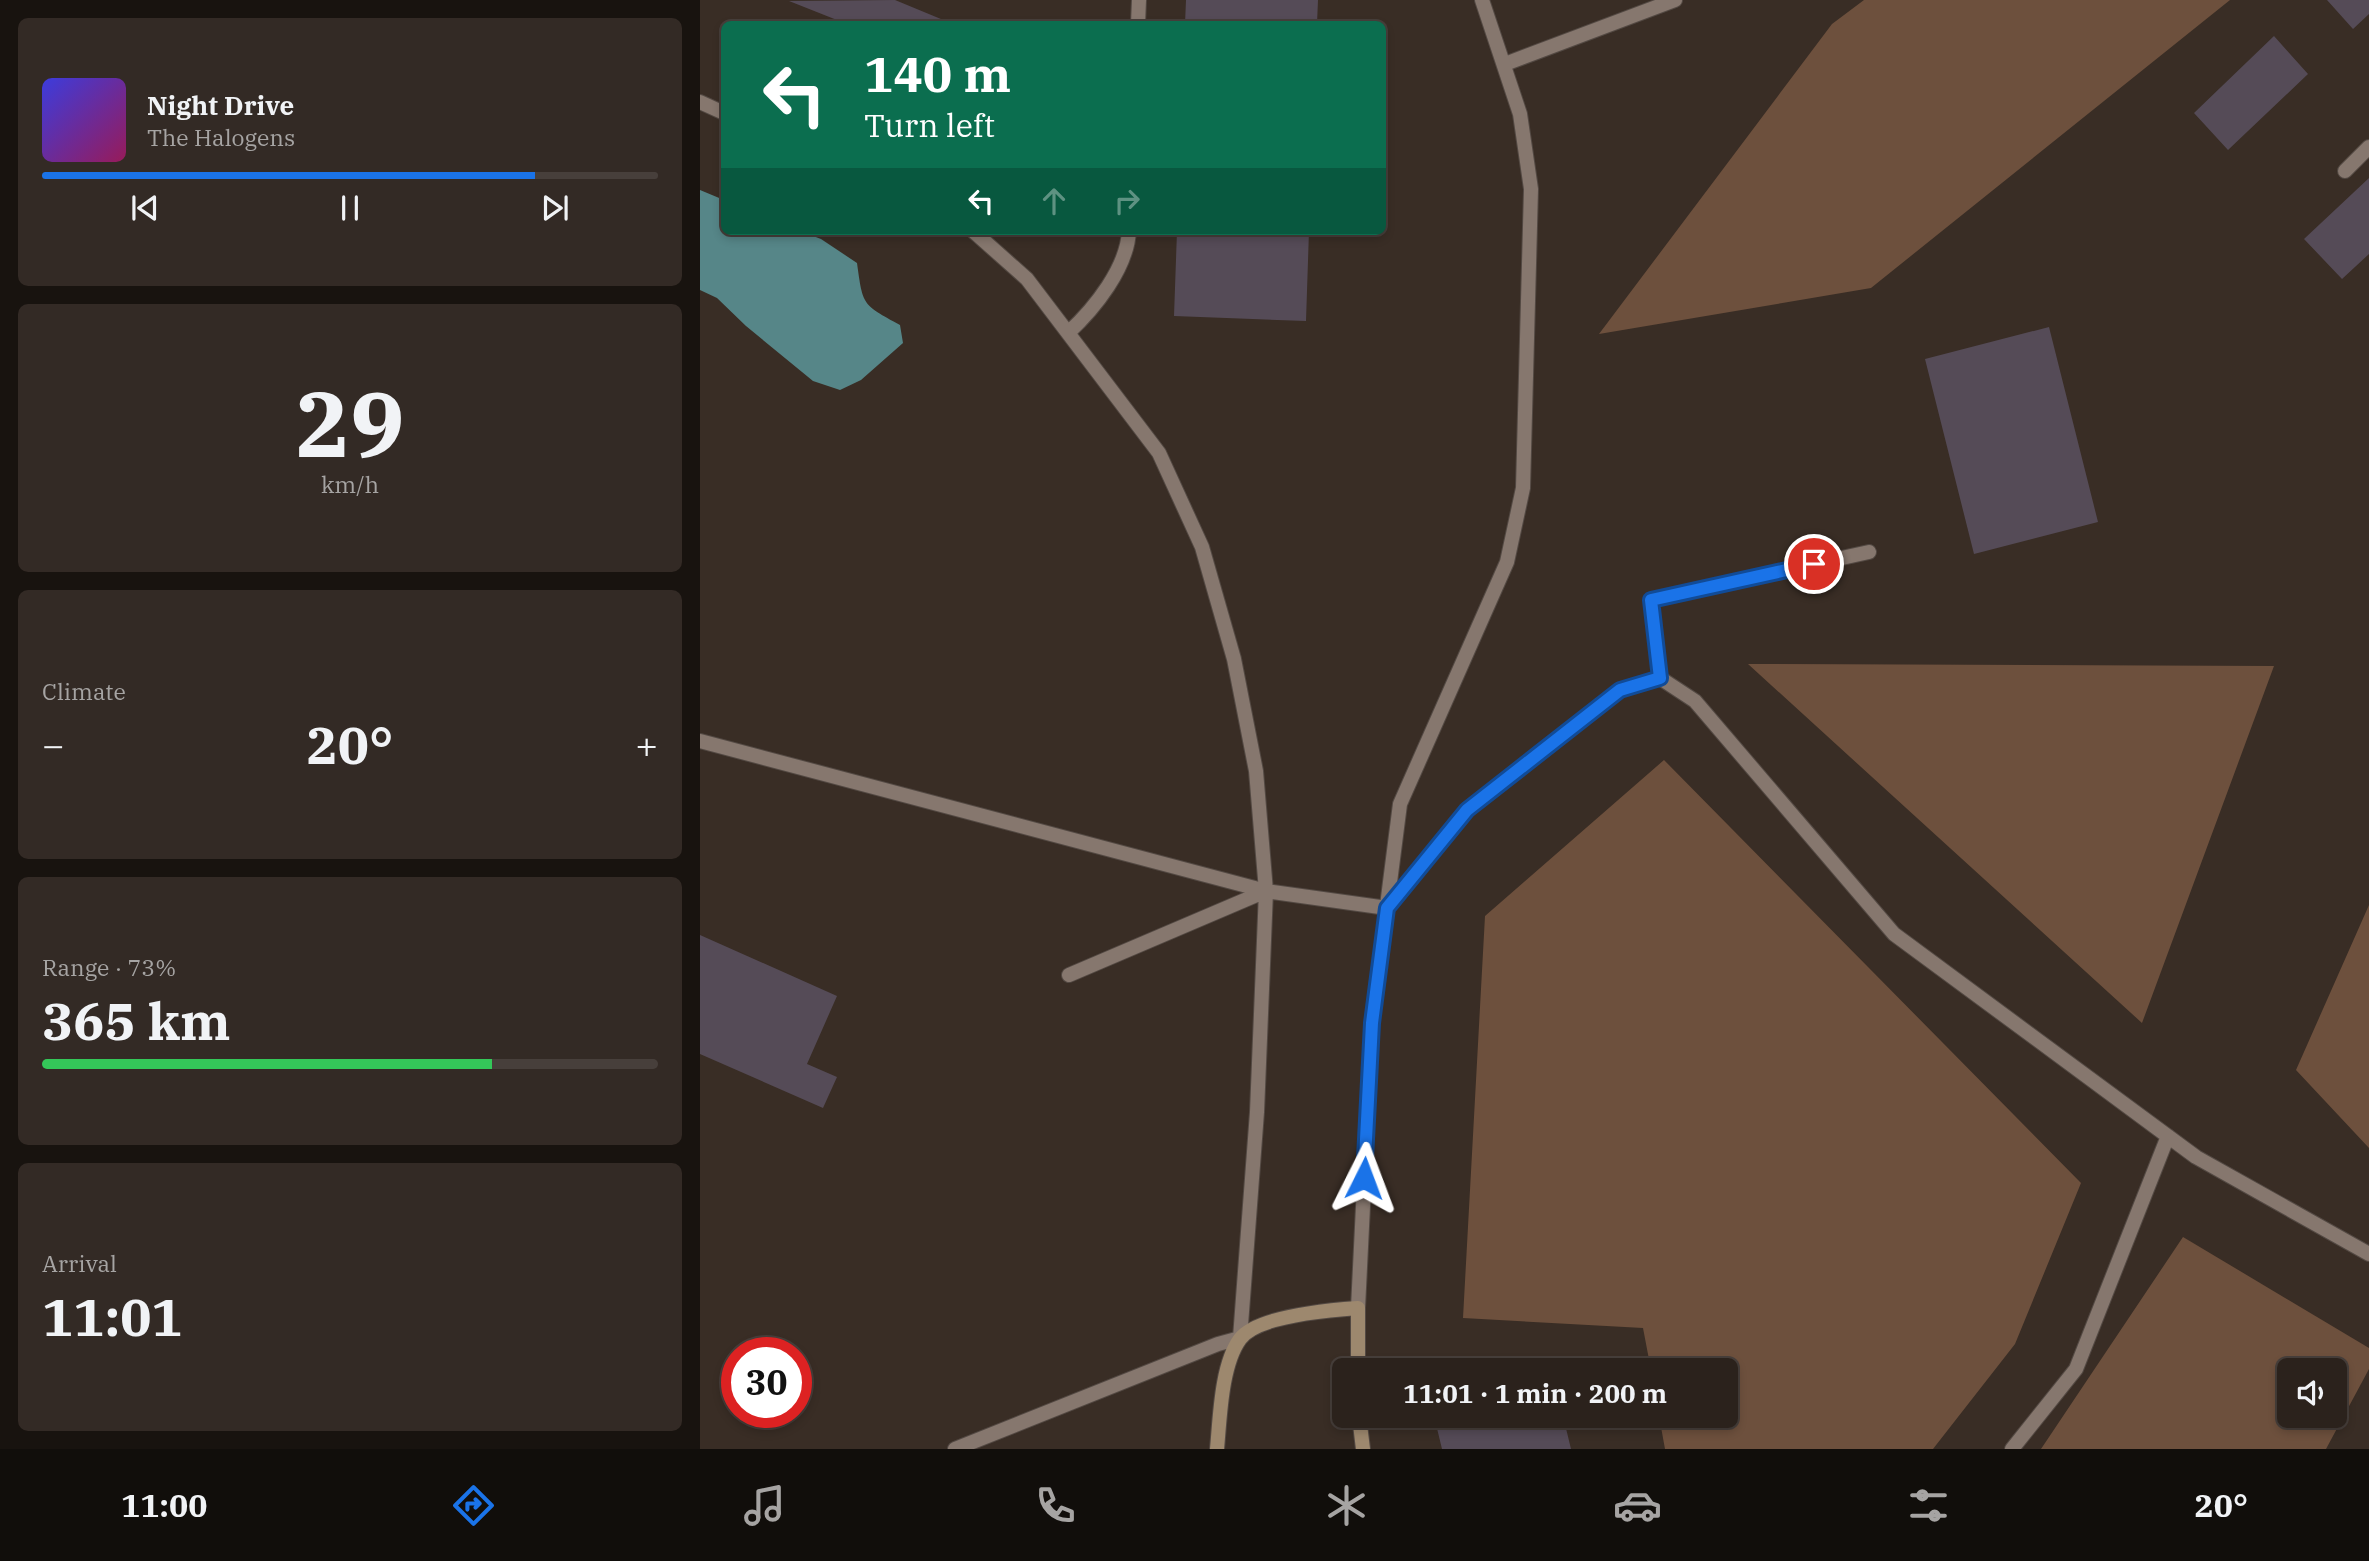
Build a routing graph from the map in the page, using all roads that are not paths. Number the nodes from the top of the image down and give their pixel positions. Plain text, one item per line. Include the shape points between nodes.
1 (1139, 0) edge
2 (1482, 0) edge
3 (1675, 0) edge
4 (1138, 21) edge
5 (1505, 64) junction
6 (700, 102) edge
7 (721, 112) edge
8 (2369, 147) edge
9 (2345, 170) dead end
10 (978, 235) edge
11 (1129, 235) edge
12 (1068, 333) junction
13 (1869, 552) dead end
14 (1660, 678) junction
15 (700, 741) edge
16 (1266, 891) junction
17 (1387, 908) junction
18 (1069, 975) dead end
19 (2168, 1136) junction
20 (2369, 1254) edge
21 (1358, 1308) junction
22 (1240, 1338) junction
23 (1358, 1358) edge
24 (1360, 1428) edge
25 (955, 1449) edge
26 (1217, 1449) edge
27 (1363, 1449) edge
28 (2012, 1449) edge

1 - 4 street
2 - 5 street
3 - 5 street
5 - 17 street via 1521,114 1531,189 1523,488 1507,562 1400,804
6 - 7 street
8 - 9 street
10 - 12 street via 1027,279
11 - 12 street via 1128,248 1105,290
12 - 16 street via 1159,453 1202,547 1234,659 1256,771
13 - 14 street via 1651,600
14 - 17 street via 1620,690 1467,810
14 - 19 street via 1695,701 1894,934
15 - 16 street
16 - 17 street
16 - 18 street
16 - 22 street via 1257,1112
17 - 21 street via 1372,1023
19 - 20 street via 2196,1157
19 - 28 street via 2076,1369
21 - 22 street via 1324,1310 1256,1326
21 - 23 street
22 - 25 street
22 - 26 street via 1227,1366
24 - 27 street

